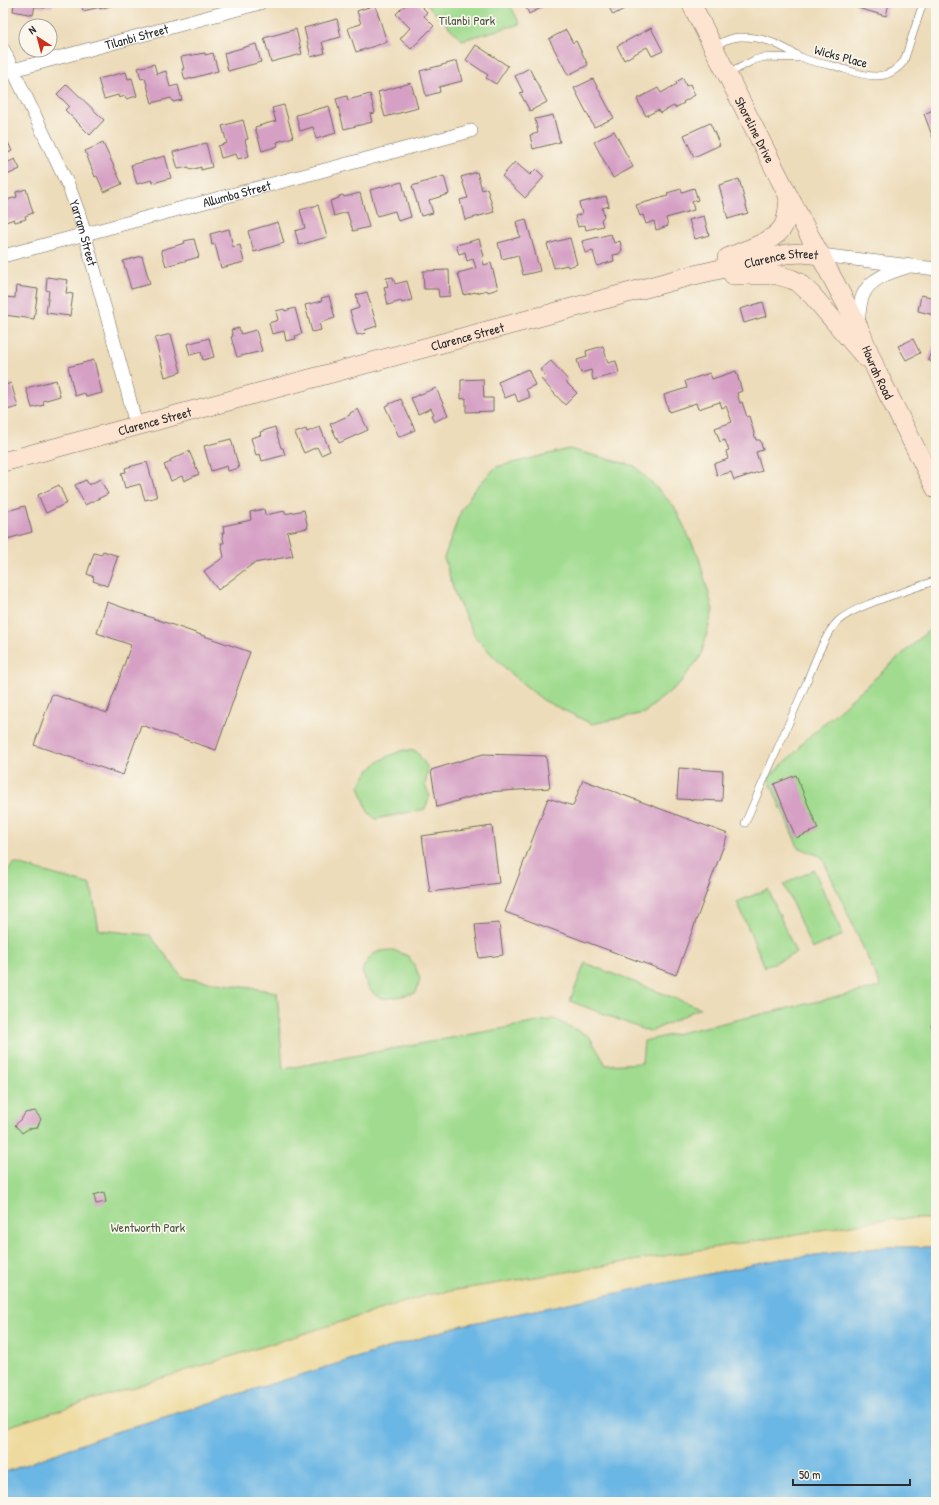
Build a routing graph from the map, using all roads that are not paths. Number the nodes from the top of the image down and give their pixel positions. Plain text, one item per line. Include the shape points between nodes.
1 (260, 3) edge
2 (691, 3) edge
3 (923, 3) edge
4 (713, 47) junction
5 (3, 49) edge
6 (802, 58) junction
7 (13, 70) junction
8 (727, 74) junction
9 (470, 131) dead end
10 (789, 197) junction
11 (85, 234) junction
12 (821, 255) junction
13 (3, 256) edge
14 (910, 266) junction
15 (936, 269) edge
16 (690, 276) junction
17 (858, 326) junction
18 (878, 372) junction
19 (136, 426) junction
20 (3, 462) edge
21 (936, 489) edge
22 (936, 580) edge
23 (745, 823) dead end

1 - 7 street, Tilanbi Street
2 - 4 main road, Shoreline Drive
3 - 6 lane, Wicks Place via 904,61 885,75 865,76
4 - 6 lane, Wicks Place via 731,38 760,39 779,45
4 - 8 main road, Shoreline Drive
5 - 7 street, Yarram Street
6 - 8 lane, Wicks Place via 765,57
7 - 11 street, Yarram Street via 69,187
8 - 10 main road, Shoreline Drive
9 - 11 street, Allumba Street
10 - 12 main road, Shoreline Drive
10 - 16 main road via 785,222 779,232 765,242
11 - 13 street, Allumba Street
11 - 19 street, Yarram Street
12 - 14 street, Clarence Street
12 - 16 main road, Clarence Street via 786,254
12 - 17 main road, Howrah Road
14 - 15 street, Clarence Street
14 - 17 street via 888,274 869,286 862,297
16 - 18 main road via 769,274 791,279 812,295
16 - 19 main road, Clarence Street
17 - 18 main road, Howrah Road
18 - 21 main road, Howrah Road
19 - 20 main road, Clarence Street
22 - 23 lane via 867,605 835,625 810,674

